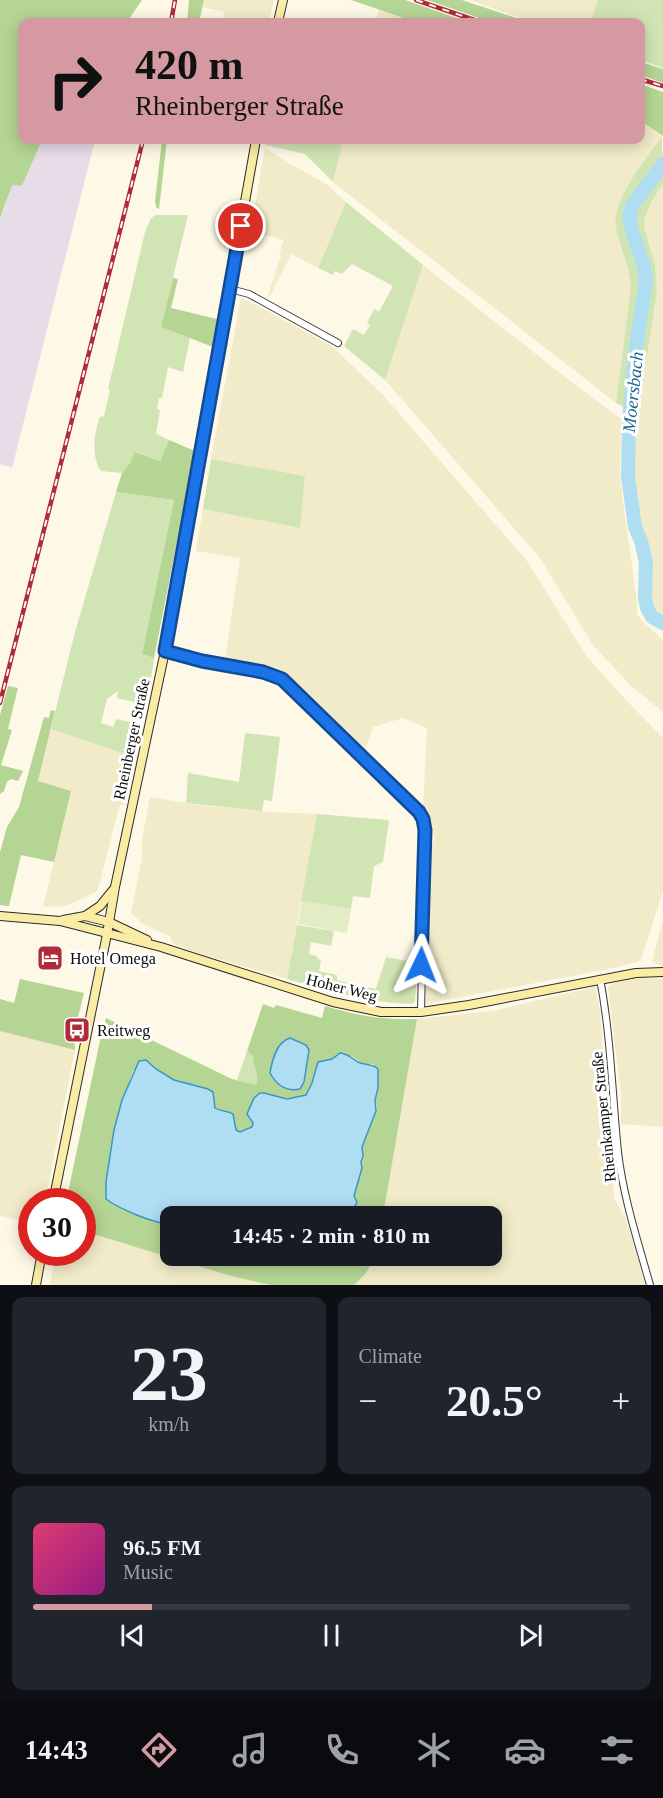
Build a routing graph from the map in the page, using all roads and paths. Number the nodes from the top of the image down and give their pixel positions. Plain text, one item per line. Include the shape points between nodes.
1 (283, 0) edge
2 (279, 18) edge
3 (255, 144) edge
4 (230, 289) junction
5 (338, 343) dead end
6 (165, 651) junction
7 (115, 887) junction
8 (0, 916) edge
9 (85, 916) junction
10 (60, 921) junction
11 (109, 922) junction
12 (107, 934) junction
13 (161, 947) junction
14 (663, 972) edge
15 (600, 979) junction
16 (421, 1012) junction
17 (56, 1188) edge
18 (39, 1266) edge
19 (36, 1285) edge
20 (650, 1285) edge

1 - 2 main road
3 - 4 main road, Rheinberger Straße
4 - 5 street via 249,294
4 - 6 main road, Rheinberger Straße
6 - 7 main road, Rheinberger Straße
6 - 16 street via 282,679 419,812 425,830
7 - 9 main road via 100,906
7 - 11 main road, Rheinberger Straße
8 - 10 main road
9 - 10 main road
9 - 11 main road
10 - 12 main road
11 - 12 main road, Rheinberger Straße
11 - 13 main road, Hoher Weg
12 - 13 main road, Hoher Weg
12 - 17 main road, Rheinberger Straße
13 - 16 main road, Hoher Weg via 352,1007
14 - 15 main road, Hoher Weg
15 - 16 main road, Hoher Weg
15 - 20 street, Rheinkamper Straße via 608,1022 623,1188
18 - 19 main road

